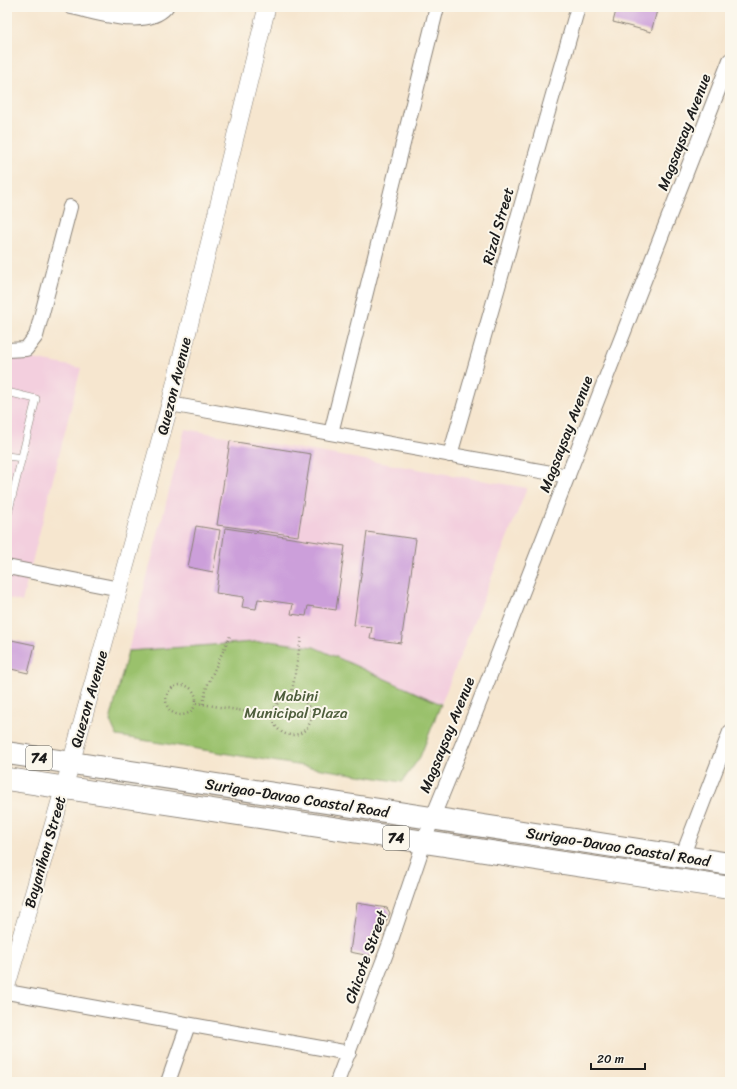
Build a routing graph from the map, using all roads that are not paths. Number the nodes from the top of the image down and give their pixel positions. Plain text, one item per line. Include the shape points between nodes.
1 (71, 7) edge
2 (166, 7) edge
3 (267, 7) edge
4 (437, 7) edge
5 (578, 7) edge
6 (730, 60) edge
7 (70, 207) dead end
8 (7, 350) edge
9 (7, 392) edge
10 (170, 404) junction
11 (331, 433) junction
12 (450, 454) junction
13 (7, 456) edge
14 (22, 458) junction
15 (568, 476) junction
16 (7, 518) edge
17 (7, 566) edge
18 (120, 589) junction
19 (730, 732) edge
20 (7, 753) edge
21 (71, 763) junction
22 (7, 779) edge
23 (63, 788) junction
24 (432, 819) junction
25 (424, 843) junction
26 (682, 857) junction
27 (730, 864) edge
28 (730, 888) edge
29 (7, 985) edge
30 (7, 992) edge
31 (188, 1025) junction
32 (349, 1053) junction
33 (168, 1082) edge
34 (337, 1082) edge

1 - 2 street via 130,19 148,18 159,14
3 - 10 street, Quezon Avenue
4 - 11 street
5 - 12 street, Rizal Street
6 - 15 street, Magsaysay Avenue
7 - 8 street via 36,336 26,349
9 - 14 lane via 36,399
10 - 11 street
10 - 18 street, Quezon Avenue
11 - 12 street
12 - 15 street
13 - 14 lane
14 - 16 lane
15 - 24 street, Magsaysay Avenue
17 - 18 street
18 - 21 street, Quezon Avenue
19 - 26 street
20 - 21 highway, Surigao-Davao Coastal Road / 74
21 - 23 street, Quezon Avenue
21 - 24 highway, Surigao-Davao Coastal Road / 74
22 - 23 highway, Surigao-Davao Coastal Road / 74
23 - 25 highway, Surigao-Davao Coastal Road / 74
23 - 29 street, Bayanihan Street
24 - 25 street, Magsaysay Avenue
24 - 26 highway, Surigao-Davao Coastal Road / 74
25 - 28 highway, Surigao-Davao Coastal Road / 74
25 - 32 street, Chicote Street
26 - 27 highway, Surigao-Davao Coastal Road / 74
30 - 31 street
31 - 32 street
31 - 33 street
32 - 34 street, Chicote Street

